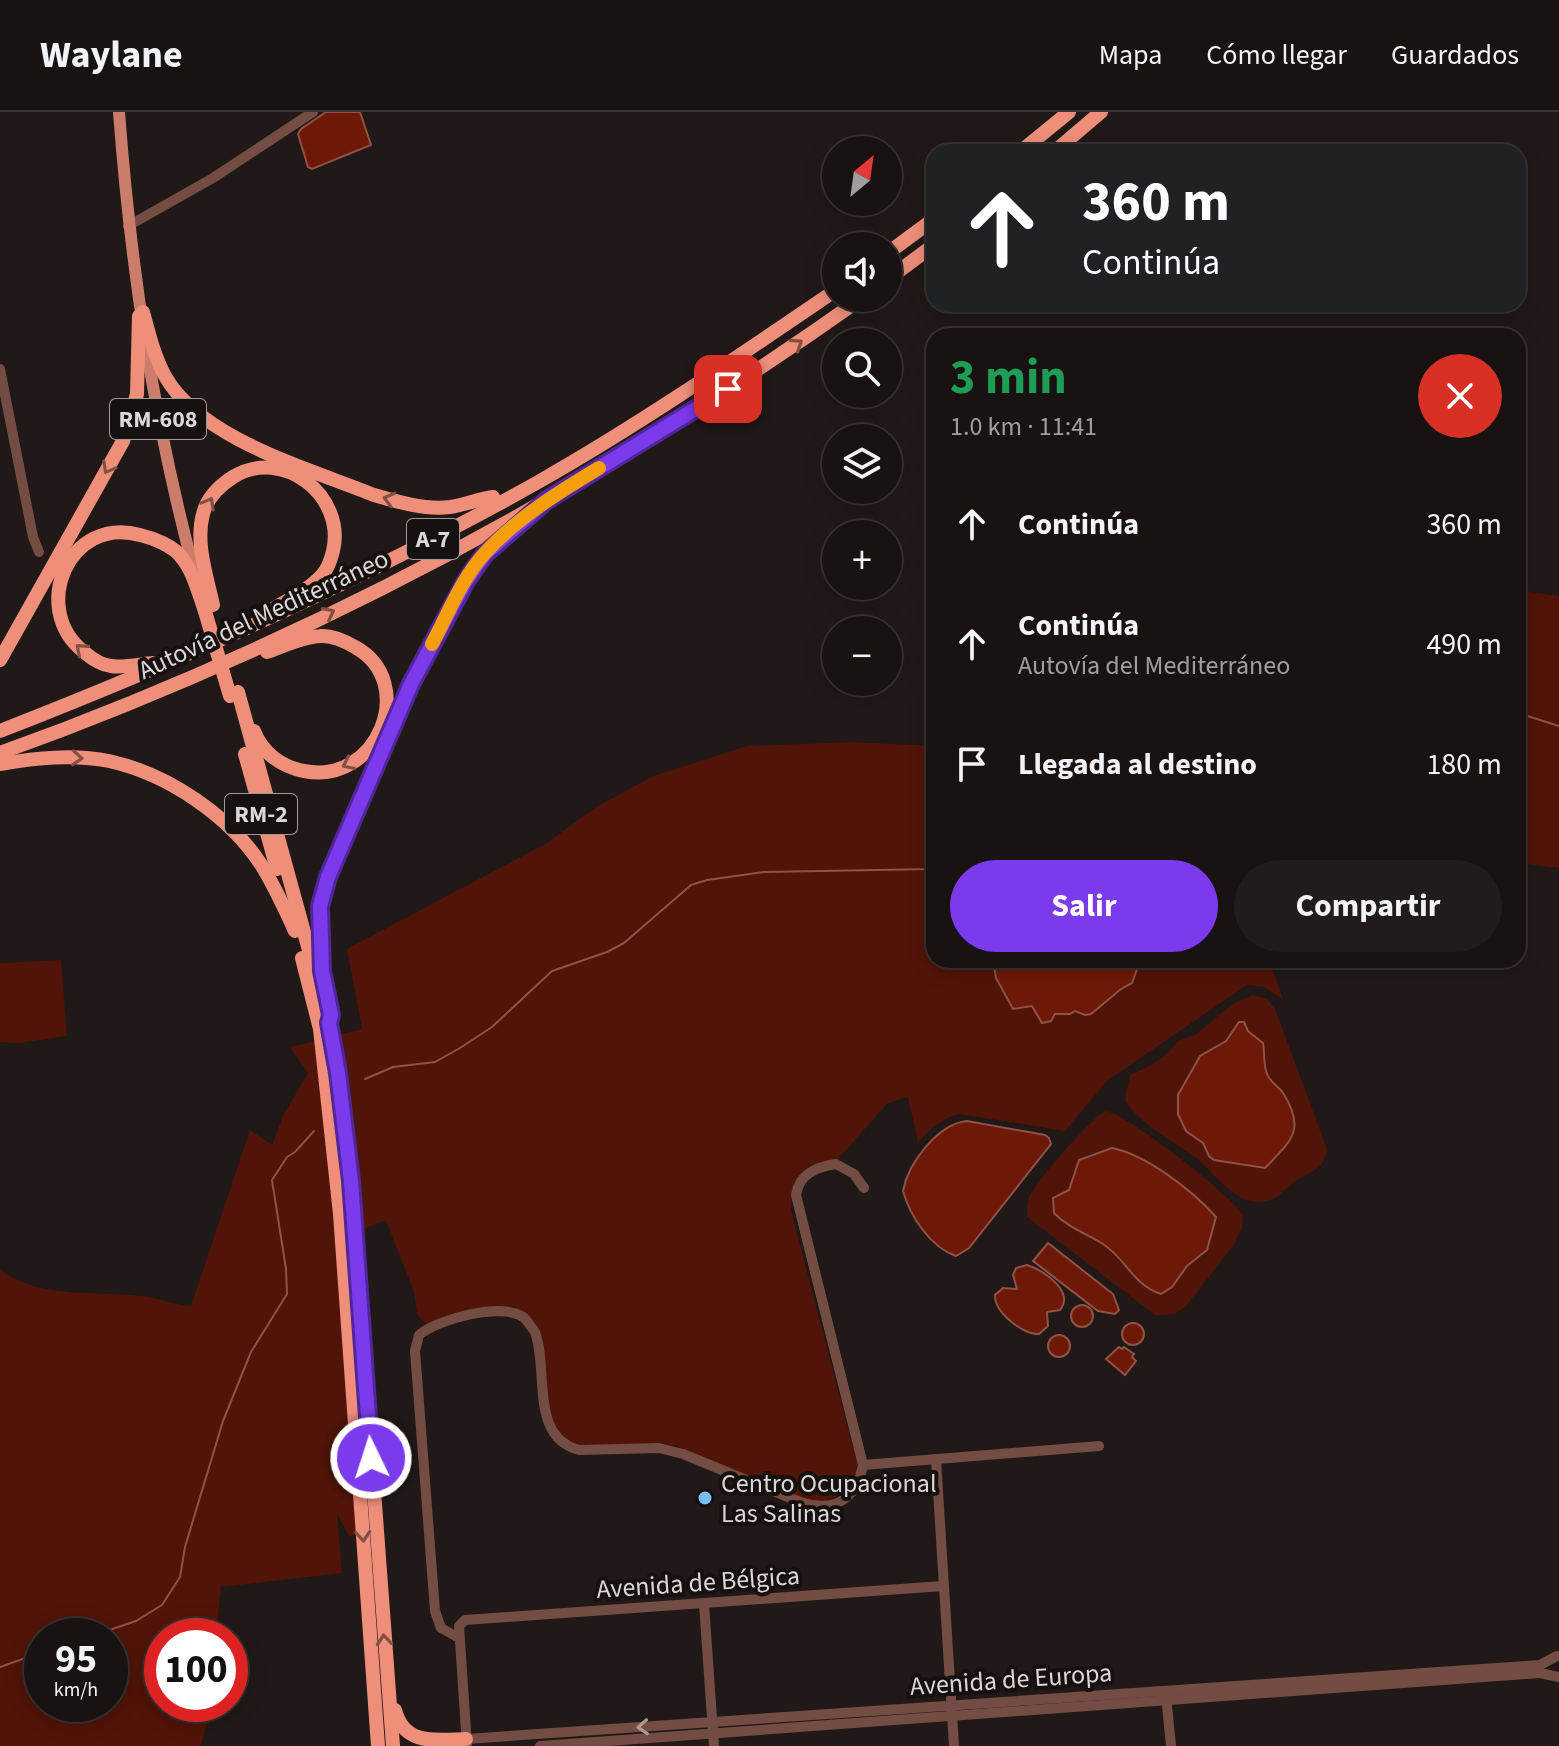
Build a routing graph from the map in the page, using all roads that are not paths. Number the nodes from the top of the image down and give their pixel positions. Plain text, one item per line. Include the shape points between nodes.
1 (119, 112) edge
2 (313, 112) edge
3 (1069, 112) edge
4 (1101, 112) edge
5 (1030, 144) edge
6 (1063, 144) edge
7 (926, 225) edge
8 (128, 226) junction
9 (902, 243) edge
10 (926, 251) edge
11 (902, 269) edge
12 (822, 300) edge
13 (141, 312) junction
14 (841, 312) edge
15 (742, 354) junction
16 (0, 369) edge
17 (493, 497) junction
18 (547, 500) junction
19 (39, 552) dead end
20 (208, 607) junction
21 (270, 611) junction
22 (0, 660) edge
23 (153, 663) junction
24 (234, 694) junction
25 (0, 723) edge
26 (0, 731) edge
27 (0, 753) edge
28 (0, 762) edge
29 (295, 931) junction
30 (329, 1023) junction
31 (864, 1188) dead end
32 (1099, 1446) dead end
33 (936, 1459) junction
34 (863, 1465) junction
35 (943, 1586) junction
36 (704, 1604) junction
37 (459, 1632) junction
38 (1558, 1654) edge
39 (1559, 1677) edge
40 (387, 1678) junction
41 (1166, 1694) junction
42 (951, 1711) junction
43 (713, 1727) junction
44 (467, 1742) edge
45 (378, 1746) edge
46 (393, 1746) edge
47 (540, 1746) edge
48 (714, 1746) edge
49 (954, 1746) edge
50 (1171, 1746) edge

1 - 8 main road
2 - 8 street
3 - 5 highway
4 - 6 highway
7 - 9 highway
8 - 13 main road
10 - 11 highway
12 - 15 highway, Autovía del Mediterráneo / A-7
17 -> 13 highway via 450,507 400,503 239,440 182,399 155,356
13 - 20 main road
13 -> 22 highway via 137,394 123,441
18 -> 14 highway, Autovía del Mediterráneo / A-7
15 - 17 highway
15 - 26 highway, Autovía del Mediterráneo / A-7 via 541,480 369,572 218,643
16 - 19 street
17 - 21 highway
27 -> 18 highway, Autovía del Mediterráneo / A-7 via 302,627
18 - 30 highway via 485,554 466,581 411,684 333,866 320,906
20 -> 21 highway via 200,537 209,499 240,472 275,468 315,486 332,513 336,536 325,572
23 -> 20 highway via 110,666 72,643 64,631 58,592 63,570 76,551 110,531 148,537 181,556
20 - 24 highway, RM-2
21 - 23 highway
23 - 25 highway
28 -> 24 highway via 239,663 323,635 360,650 377,667 386,693 386,715 380,735 364,756 319,774 273,758 257,740
24 - 29 highway, RM-2
24 - 30 highway, RM-2
28 -> 29 highway via 41,757 110,761 159,779 203,805 239,837 261,864
29 -> 45 highway, RM-2 via 320,1029 340,1214
40 -> 30 highway, RM-2 via 351,1181
31 - 34 street via 854,1174 836,1164 813,1169 796,1195
32 - 33 street
33 - 34 street
33 - 35 street
34 - 37 street via 847,1496 824,1507 659,1448 568,1447 556,1438 547,1419 538,1341 527,1321 500,1311 438,1323 419,1335 415,1351 435,1611 441,1628
35 - 36 street, Avenida de Bélgica
35 - 42 street
36 - 37 street, Avenida de Bélgica via 465,1620
36 - 43 street
37 - 44 street
38 - 39 street
38 - 41 street, Avenida de Europa via 1540,1665
39 - 41 street, Avenida de Europa via 1540,1673
40 - 44 highway via 393,1685 395,1713 410,1735 425,1741
40 - 46 highway, RM-2
41 - 42 street, Avenida de Europa
41 - 50 street
42 - 43 street, Avenida de Europa
42 - 49 street
43 -> 44 street, Avenida de Europa
43 - 47 street, Avenida de Europa
43 - 48 street

